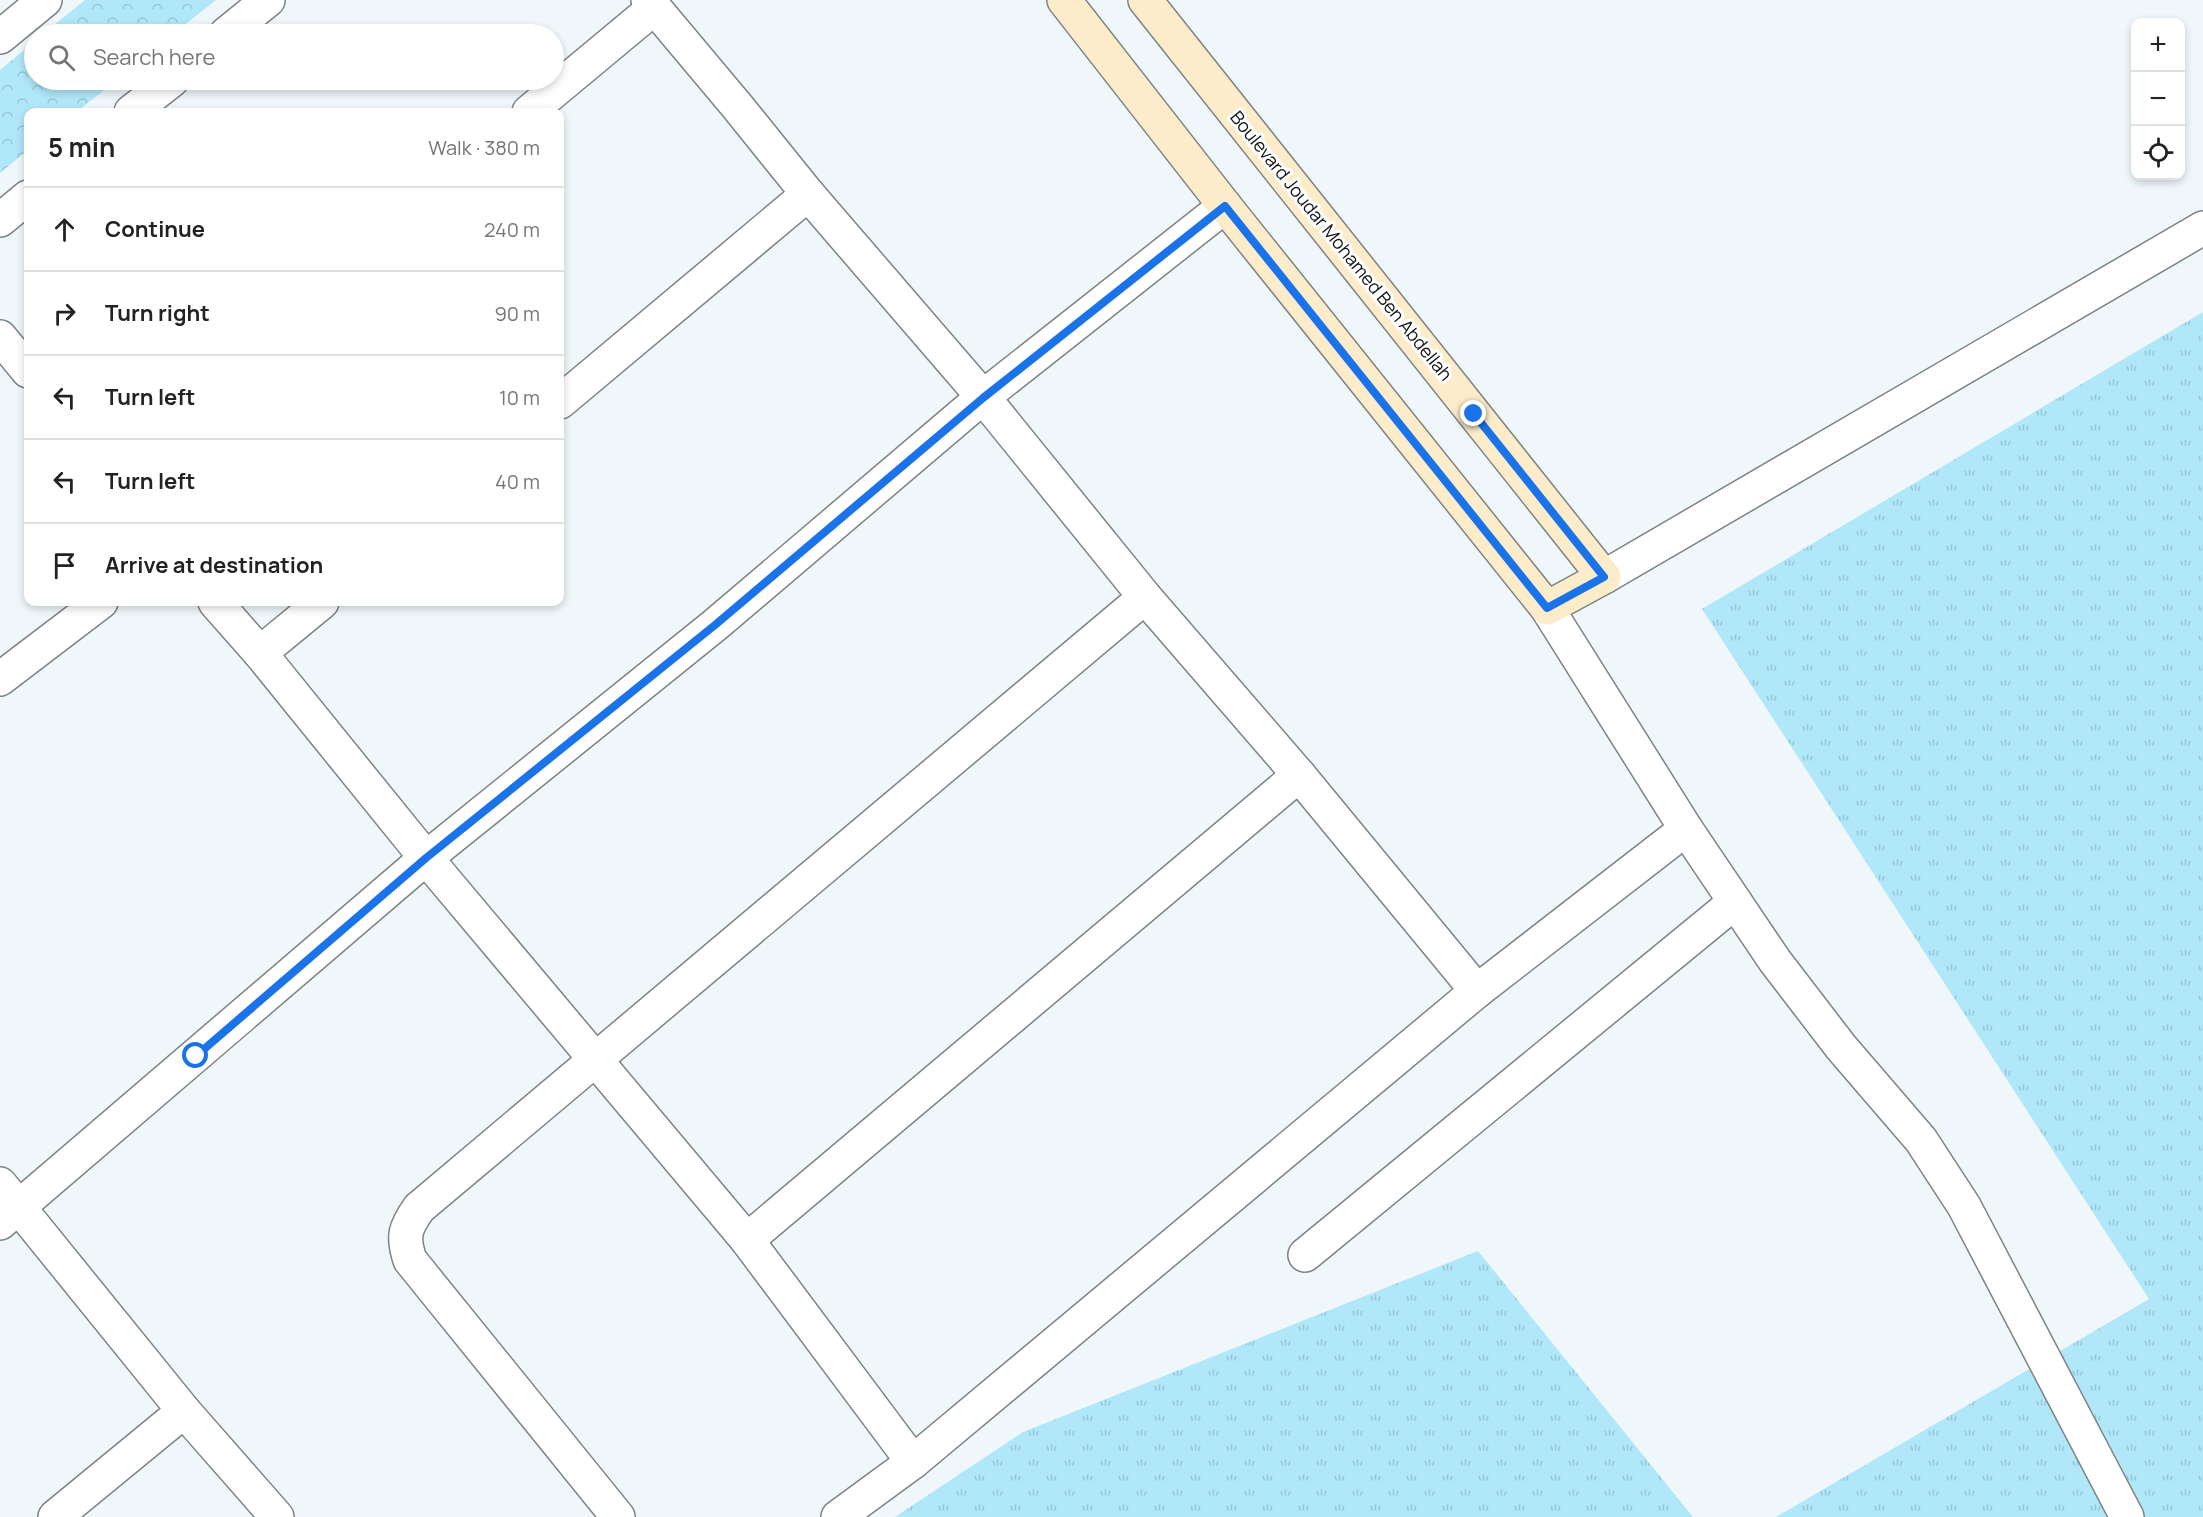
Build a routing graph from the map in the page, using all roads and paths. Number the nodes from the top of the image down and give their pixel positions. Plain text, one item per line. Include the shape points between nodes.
1 (45, 0) edge
2 (268, 0) edge
3 (1064, 0) edge
4 (1144, 0) edge
5 (651, 4) edge
6 (238, 24) edge
7 (0, 37) edge
8 (564, 81) edge
9 (159, 90) edge
10 (554, 90) edge
11 (136, 108) edge
12 (534, 108) edge
13 (808, 194) junction
14 (24, 200) edge
15 (1225, 206) junction
16 (0, 220) edge
17 (2203, 228) edge
18 (0, 337) edge
19 (24, 366) edge
20 (983, 398) junction
21 (564, 399) edge
22 (1604, 577) junction
23 (1145, 597) junction
24 (96, 606) edge
25 (219, 606) edge
26 (317, 606) edge
27 (1547, 608) junction
28 (260, 653) junction
29 (0, 679) edge
30 (1299, 775) junction
31 (1686, 829) junction
32 (426, 858) junction
33 (1736, 902) junction
34 (1477, 991) junction
35 (594, 1059) junction
36 (6, 1205) edge
37 (747, 1240) junction
38 (1305, 1255) dead end
39 (184, 1411) junction
40 (913, 1462) junction
41 (55, 1517) edge
42 (277, 1517) edge
43 (618, 1517) edge
44 (838, 1517) edge
45 (2127, 1517) edge

1 - 7 street
2 - 6 street
3 - 15 main road
4 - 22 main road, Boulevard Joudar Mohamed Ben Abdellah
5 - 8 street
5 - 13 street
9 - 11 street
10 - 12 street
13 - 20 street
13 - 21 street
14 - 16 street
15 - 20 street
15 - 27 main road
17 - 22 street
18 - 19 street
20 - 23 street
20 - 32 street via 715,625
22 - 27 main road
23 - 30 street
23 - 35 street
24 - 29 street
25 - 28 street
26 - 28 street
27 - 31 street
28 - 32 street
30 - 34 street
30 - 37 street
31 - 33 street
31 - 34 street
32 - 35 street
32 - 36 street
33 - 38 street
33 - 45 street via 1782,971 1943,1172
34 - 40 street
35 - 37 street
35 - 43 street via 419,1208 409,1222 405,1245 410,1260
36 - 39 street
37 - 40 street
39 - 41 street
39 - 42 street
40 - 44 street

